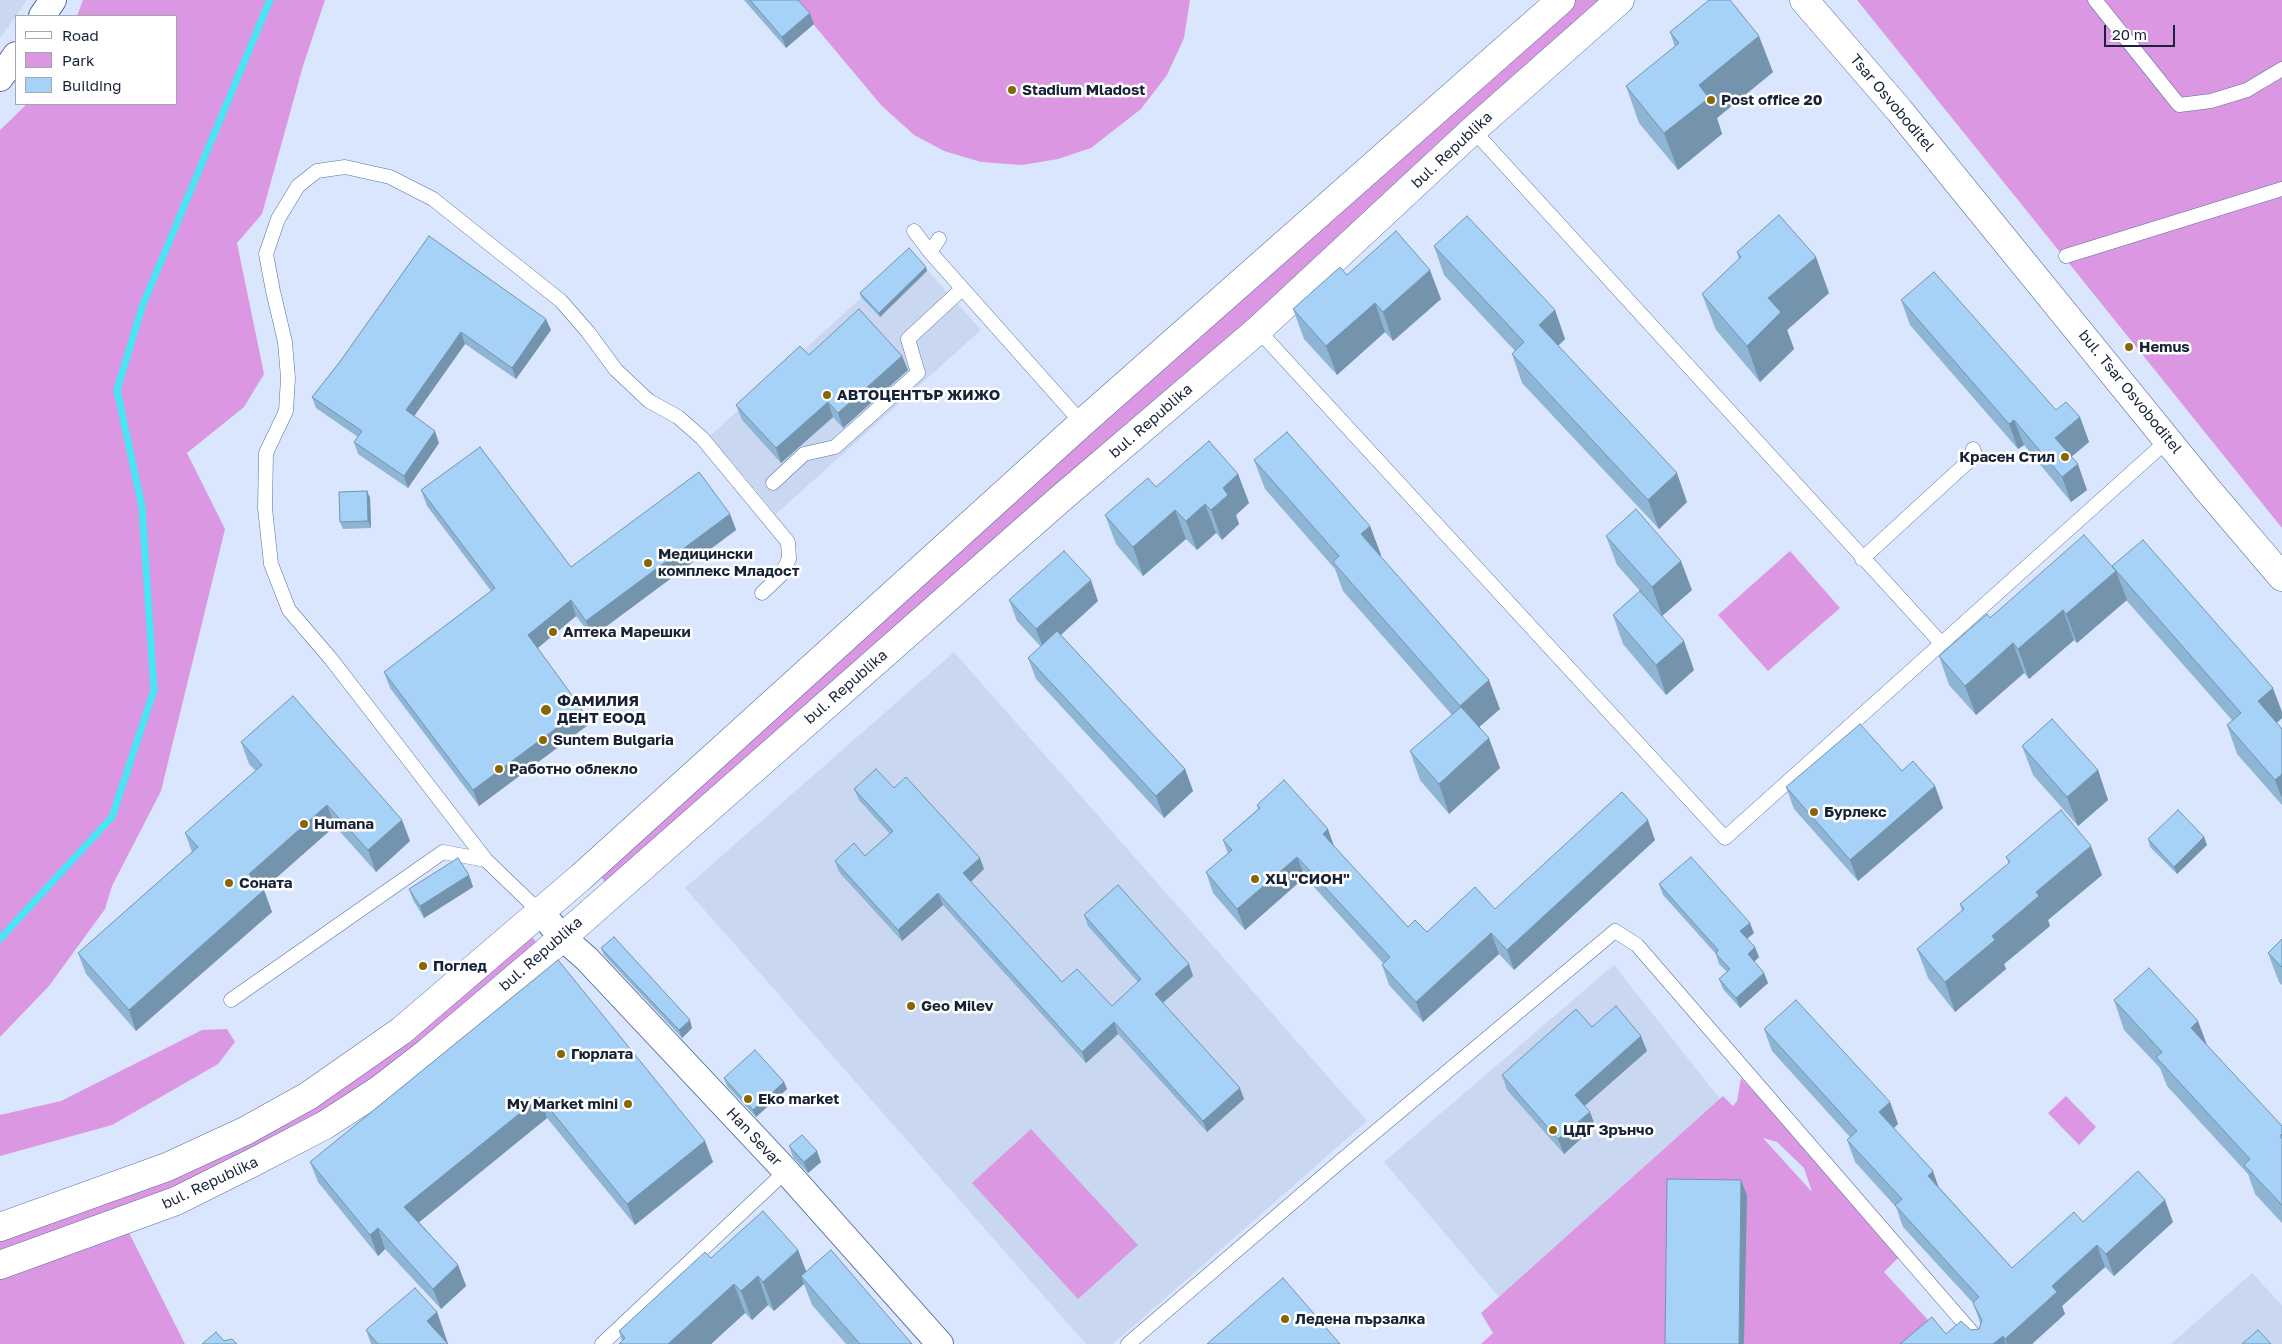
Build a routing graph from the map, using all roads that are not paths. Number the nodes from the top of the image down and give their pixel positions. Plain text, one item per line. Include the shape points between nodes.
1 (53, 0) edge
2 (1560, 0) edge
3 (1620, 0) edge
4 (1804, 0) edge
5 (2095, 0) edge
6 (43, 15) edge
7 (15, 56) edge
8 (2282, 69) edge
9 (0, 78) edge
10 (1472, 130) junction
11 (2282, 189) edge
12 (914, 231) dead end
13 (939, 239) dead end
14 (930, 252) junction
15 (2066, 256) dead end
16 (962, 289) junction
17 (1258, 330) junction
18 (1082, 423) junction
19 (2168, 440) junction
20 (1973, 449) dead end
21 (773, 482) dead end
22 (1862, 559) junction
23 (2282, 577) edge
24 (762, 593) dead end
25 (1940, 643) junction
26 (486, 860) junction
27 (541, 913) junction
28 (562, 937) junction
29 (231, 1000) dead end
30 (786, 1171) junction
31 (0, 1227) edge
32 (0, 1265) edge
33 (602, 1344) edge
34 (940, 1344) edge
35 (1128, 1344) edge
36 (1982, 1344) edge

1 - 6 street
2 - 18 street, bul. Republika
3 - 10 street, bul. Republika
4 - 19 street, Tsar Osvoboditel via 1899,110
5 - 8 lane via 2178,105 2211,101 2247,90
7 - 9 street
10 - 17 street, bul. Republika
10 - 22 lane
11 - 15 lane
12 - 14 lane
13 - 14 lane
14 - 16 lane
16 - 18 lane
16 - 21 lane via 908,339 918,373 835,447 804,454
17 - 25 lane via 1725,838
17 - 28 street, bul. Republika via 1059,500
18 - 27 street, bul. Republika
19 - 23 street, bul. Tsar Osvoboditel
19 - 25 lane
20 - 22 lane via 1975,454 1970,459
22 - 25 lane
24 - 26 lane via 781,575 789,559 788,542 702,438 678,417 649,400 616,370 560,301 433,199 390,177 345,167 317,172 298,186 278,220 266,254 285,342 288,378 286,411 266,453 265,508 271,564 289,610 331,659
26 - 27 lane
26 - 29 lane via 443,852
27 - 28 street, Han Sevar
27 - 31 street, bul. Republika via 401,1031 308,1096 245,1131 167,1167
28 - 30 street, Han Sevar via 587,959
28 - 32 street, bul. Republika via 428,1052 379,1090 325,1124 176,1201
30 - 33 lane
30 - 34 street, Han Sevar
35 - 36 lane via 1615,931 1637,945

